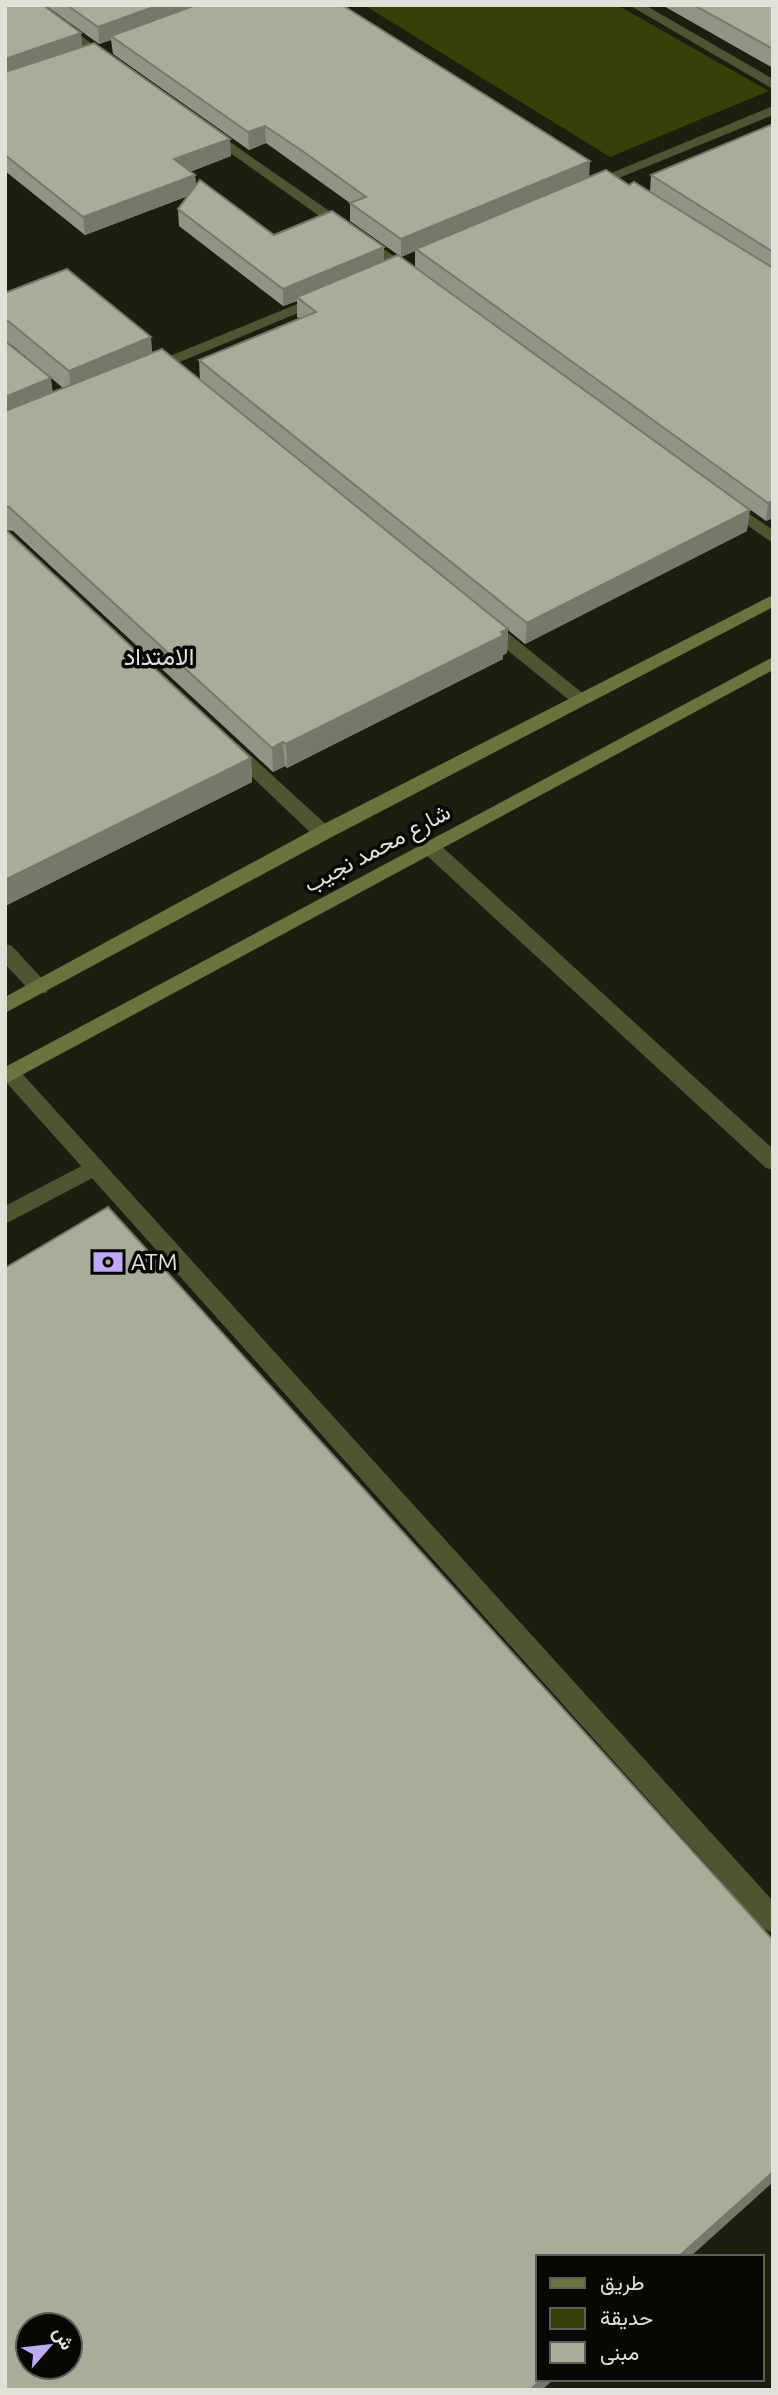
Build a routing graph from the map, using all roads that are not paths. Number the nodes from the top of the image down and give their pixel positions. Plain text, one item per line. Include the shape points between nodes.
1 (31, 5) edge
2 (635, 5) edge
3 (119, 69) edge
4 (773, 85) edge
5 (773, 110) edge
6 (197, 124) edge
7 (572, 192) edge
8 (421, 282) edge
9 (338, 291) edge
10 (129, 378) edge
11 (718, 498) edge
12 (773, 538) edge
13 (773, 600) edge
14 (474, 614) edge
15 (773, 663) edge
16 (580, 700) junction
17 (224, 740) edge
18 (324, 833) junction
19 (430, 847) junction
20 (5, 951) edge
21 (39, 988) junction
22 (5, 1006) edge
23 (8, 1074) edge
24 (773, 1162) edge
25 (95, 1167) junction
26 (5, 1216) edge
27 (773, 1920) edge

1 - 3 street
2 - 4 street
5 - 7 street
6 - 8 street
9 - 10 street via 171,367
11 - 12 street
13 - 16 main road, شارع محمد نجيب
14 - 16 street
15 - 19 main road, شارع محمد نجيب
16 - 18 main road, شارع محمد نجيب
17 - 18 street
18 - 21 main road, شارع محمد نجيب
19 - 23 main road, شارع محمد نجيب
19 - 24 street
20 - 21 street
21 - 22 main road, شارع محمد نجيب
23 - 25 street
25 - 26 street
25 - 27 street

